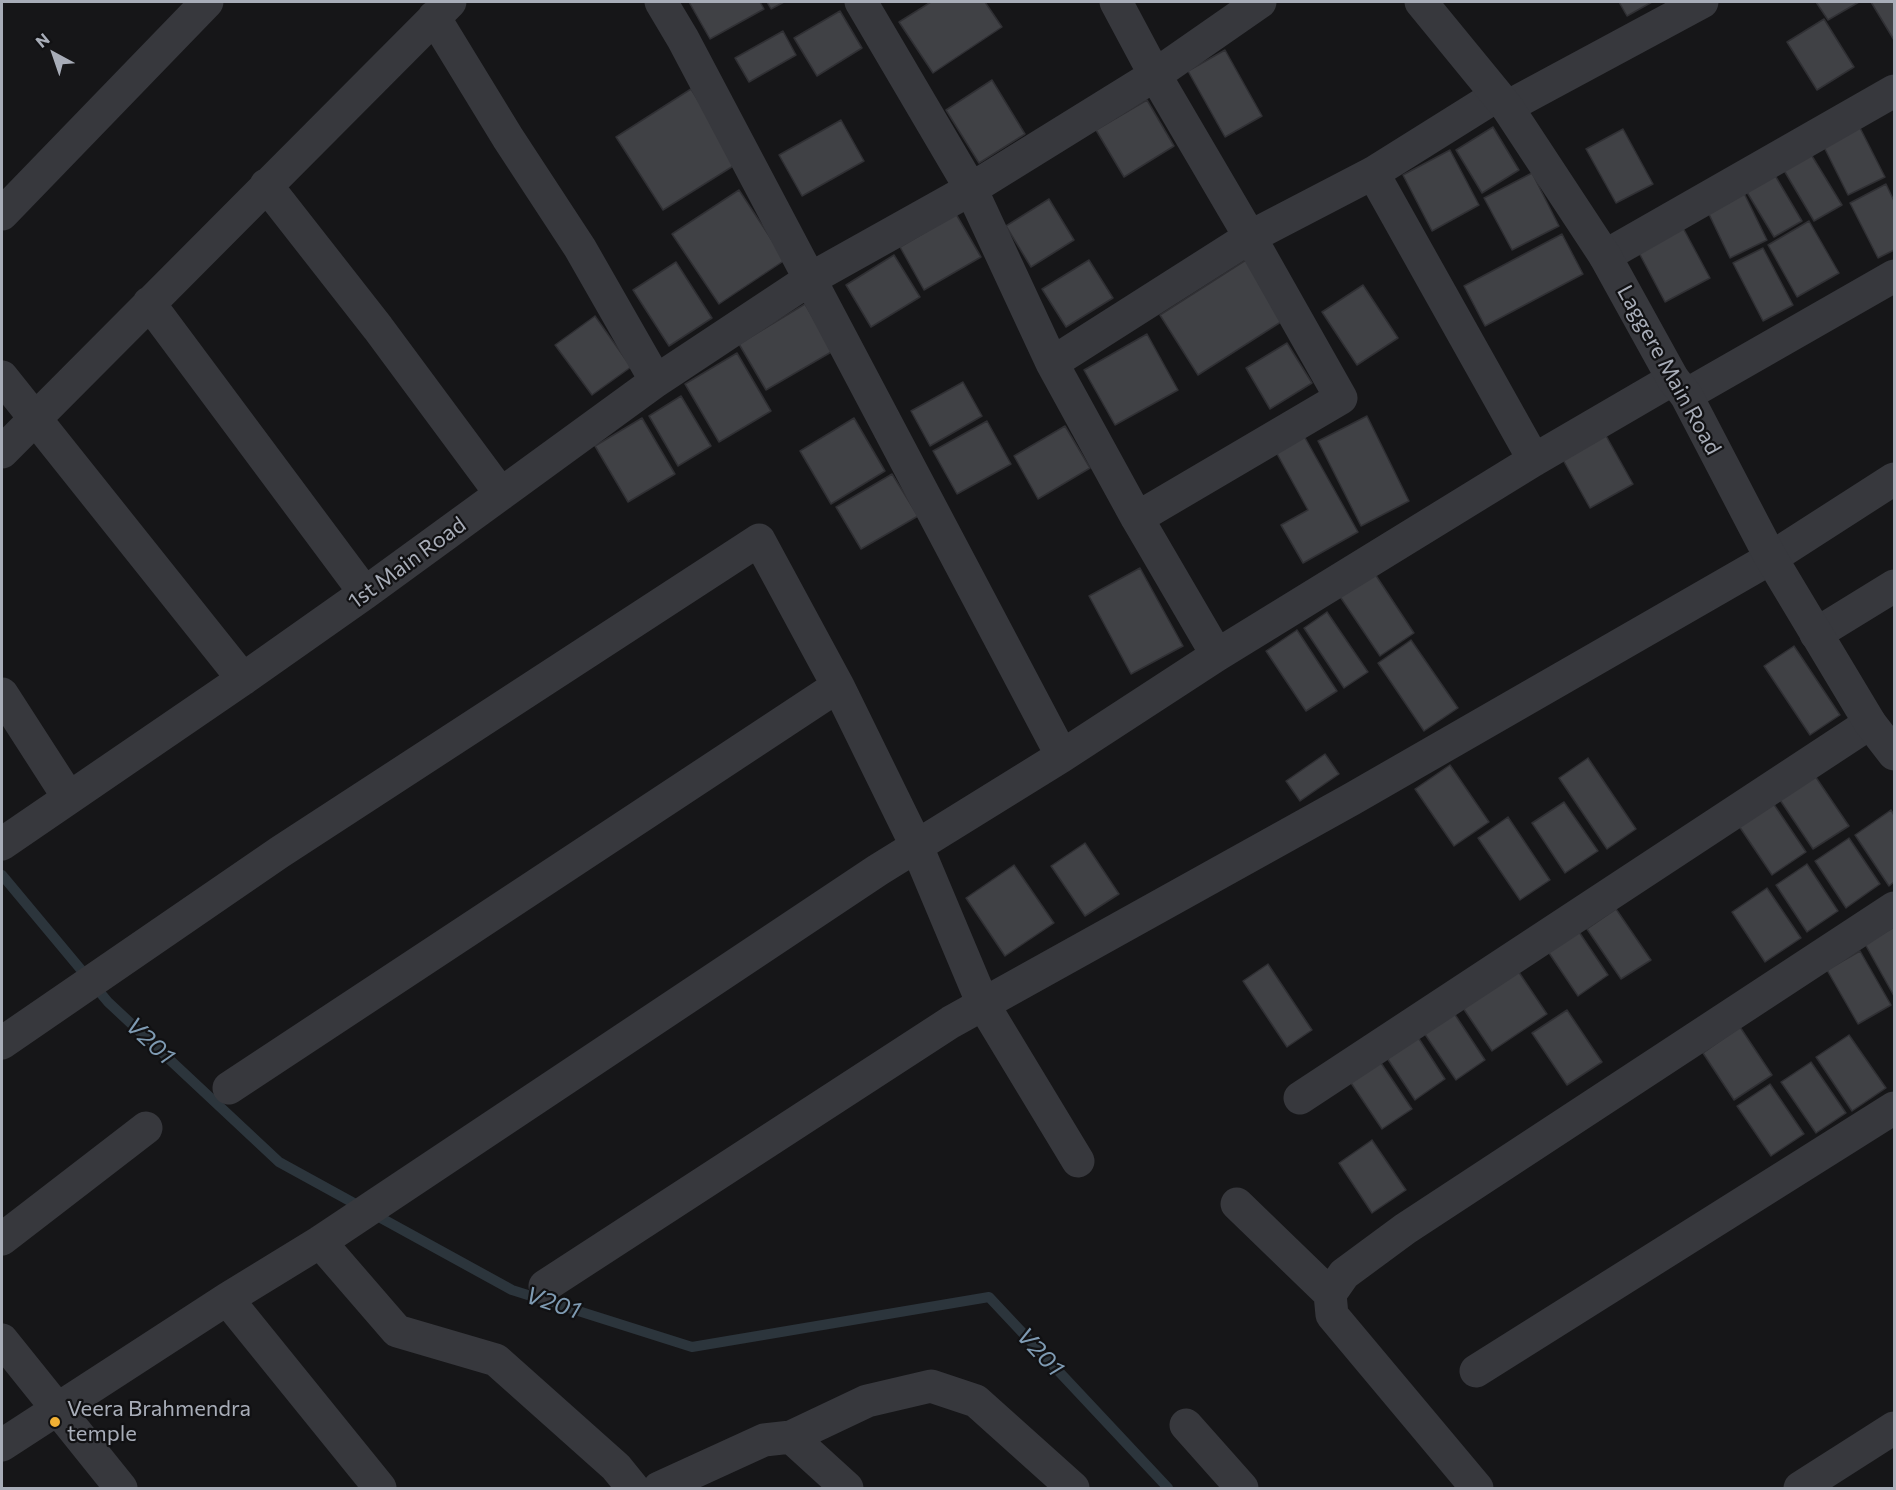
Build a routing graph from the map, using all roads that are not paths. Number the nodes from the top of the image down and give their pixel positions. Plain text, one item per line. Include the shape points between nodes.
1 (207, 2) edge
2 (661, 2) edge
3 (861, 2) edge
4 (1116, 2) edge
5 (1260, 2) edge
6 (1421, 2) edge
7 (1702, 2) edge
8 (442, 9) edge
9 (1155, 75) junction
10 (1894, 91) edge
11 (1501, 102) junction
12 (1373, 173) junction
13 (266, 184) junction
14 (971, 189) junction
15 (2, 214) edge
16 (1250, 237) junction
17 (1605, 256) junction
18 (1894, 276) edge
19 (810, 279) junction
20 (148, 303) junction
21 (1052, 363) junction
22 (2, 377) edge
23 (656, 381) junction
24 (1679, 387) junction
25 (35, 420) junction
26 (2, 452) edge
27 (1534, 460) junction
28 (1894, 479) edge
29 (501, 494) junction
30 (1137, 518) junction
31 (1771, 558) junction
32 (1894, 586) edge
33 (364, 594) junction
34 (1816, 634) junction
35 (1217, 655) junction
36 (243, 679) junction
37 (838, 686) junction
38 (2, 694) edge
39 (1870, 723) junction
40 (1894, 754) edge
41 (1062, 756) junction
42 (69, 798) junction
43 (2, 844) edge
44 (917, 847) junction
45 (1894, 908) edge
46 (983, 1004) junction
47 (2, 1043) edge
48 (229, 1088) dead end
49 (1300, 1098) dead end
50 (1894, 1108) edge
51 (146, 1128) dead end
52 (1078, 1161) dead end
53 (1237, 1204) dead end
54 (2, 1239) edge
55 (320, 1242) junction
56 (544, 1287) dead end
57 (1330, 1294) junction
58 (227, 1299) junction
59 (2, 1340) edge
60 (1476, 1371) dead end
61 (57, 1408) junction
62 (1186, 1425) dead end
63 (1894, 1428) edge
64 (791, 1437) junction
65 (2, 1445) edge
66 (121, 1488) edge
67 (380, 1488) edge
68 (633, 1488) edge
69 (659, 1488) edge
70 (848, 1488) edge
71 (1073, 1488) edge
72 (1242, 1488) edge
73 (1477, 1488) edge
74 (1800, 1488) edge

1 - 15 street
2 - 19 street
3 - 14 street
4 - 9 street
5 - 9 street, 1st Main Road
6 - 11 street, Laggere Main Road
7 - 11 street
8 - 13 street
8 - 23 street via 508,138 580,248
9 - 14 street, 1st Main Road
9 - 16 street
10 - 17 street
11 - 12 street
11 - 17 street, Laggere Main Road
12 - 16 street
12 - 27 street
13 - 20 street
13 - 29 street
14 - 19 street, 1st Main Road
14 - 21 street
16 - 21 street
16 - 30 street via 1341,398
17 - 24 street, Laggere Main Road
18 - 24 street
19 - 23 street, 1st Main Road
19 - 41 street
20 - 25 street
20 - 33 street
21 - 30 street
22 - 25 street
23 - 29 street, 1st Main Road
24 - 27 street
24 - 31 street, Laggere Main Road
25 - 26 street
25 - 36 street
27 - 35 street
28 - 31 street
29 - 33 street, 1st Main Road
30 - 35 street
31 - 34 street, Laggere Main Road
31 - 46 street via 1352,799
32 - 34 street
33 - 36 street, 1st Main Road
34 - 39 street, Laggere Main Road
35 - 41 street
36 - 42 street, 1st Main Road
37 - 44 street
37 - 47 street via 759,540 280,852
37 - 48 street
38 - 42 street
39 - 40 street, Laggere Main Road
39 - 49 street
41 - 44 street
42 - 43 street, 1st Main Road
44 - 46 street
44 - 55 street
45 - 57 street via 1405,1229 1344,1274
46 - 52 street
46 - 56 street
50 - 60 street
51 - 54 street
53 - 57 street
55 - 58 street
55 - 68 street via 397,1330 496,1360 616,1467
57 - 73 street via 1332,1315
58 - 61 street
58 - 67 street
59 - 61 street
61 - 65 street
61 - 66 street
62 - 72 street
63 - 74 street
64 - 69 street via 764,1440
64 - 70 street
64 - 71 street via 867,1401 931,1386 976,1401

